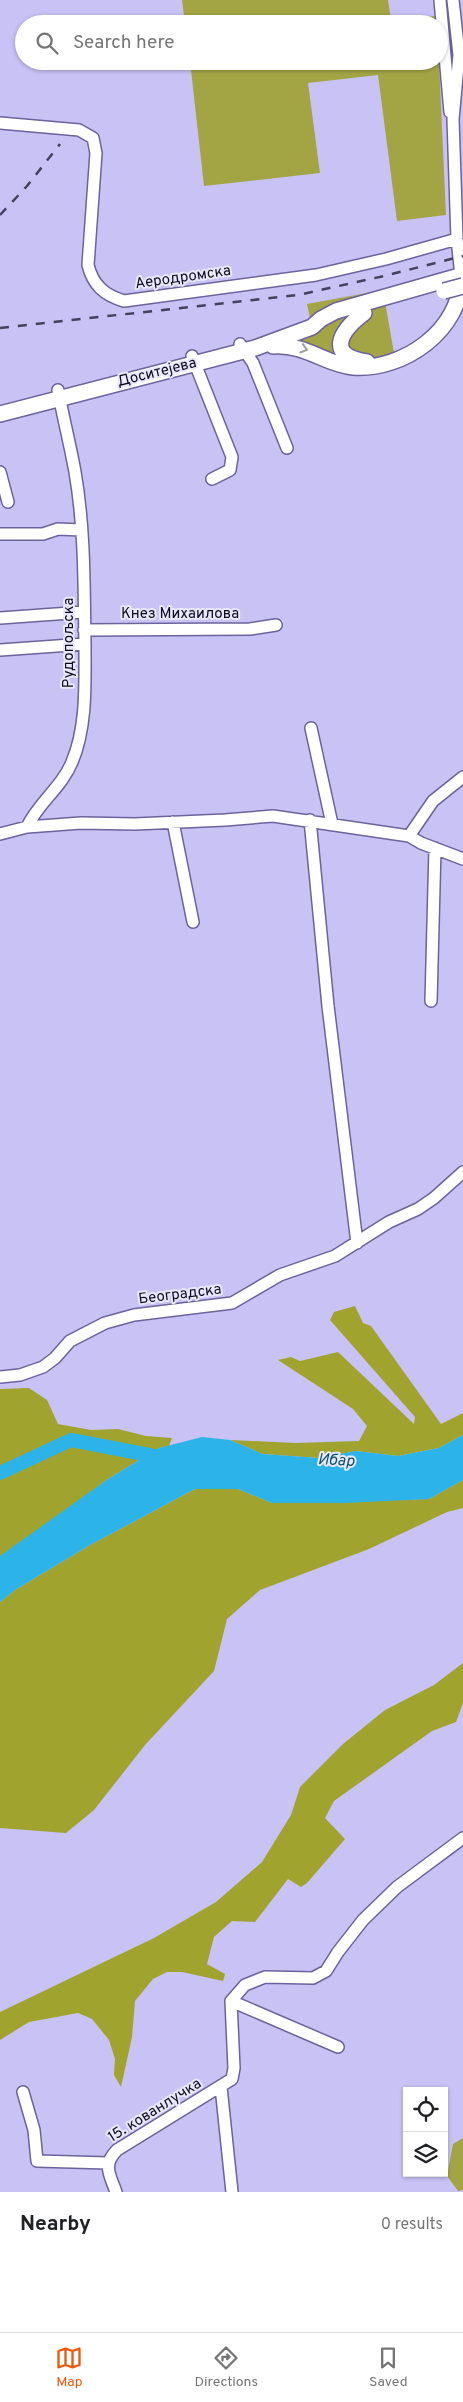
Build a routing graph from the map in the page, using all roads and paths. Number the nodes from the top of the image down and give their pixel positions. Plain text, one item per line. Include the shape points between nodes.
1 (440, 0) edge
2 (453, 0) edge
3 (442, 15) edge
4 (447, 70) edge
5 (460, 96) edge
6 (453, 118) junction
7 (0, 123) edge
8 (457, 239) junction
9 (462, 279) edge
10 (364, 313) junction
11 (312, 328) junction
12 (247, 348) junction
13 (414, 352) junction
14 (193, 360) junction
15 (58, 394) junction
16 (0, 404) edge
17 (0, 414) edge
18 (287, 448) dead end
19 (0, 472) edge
20 (212, 478) dead end
21 (8, 502) dead end
22 (81, 530) junction
23 (0, 534) edge
24 (84, 612) junction
25 (0, 618) edge
26 (276, 625) dead end
27 (84, 630) junction
28 (84, 644) junction
29 (0, 650) edge
30 (311, 728) dead end
31 (463, 777) edge
32 (310, 820) junction
33 (174, 822) junction
34 (332, 824) junction
35 (27, 827) junction
36 (0, 834) edge
37 (409, 836) junction
38 (435, 848) junction
39 (463, 859) edge
40 (193, 922) dead end
41 (430, 1001) dead end
42 (463, 1172) edge
43 (357, 1243) junction
44 (0, 1377) edge
45 (463, 1838) edge
46 (230, 2001) junction
47 (338, 2047) dead end
48 (221, 2087) junction
49 (23, 2092) dead end
50 (108, 2163) junction
51 (116, 2192) edge
52 (232, 2192) edge

1 - 3 street
2 - 5 street
4 - 6 street
5 - 6 street
6 - 8 street
7 - 8 street, Аеродромска via 79,130 93,138 96,153 88,265 92,279 112,298 124,301 316,275
8 - 9 street
9 - 10 main road, Доситејева, bridge via 444,291
9 - 11 main road via 336,311
9 - 13 main road via 448,317 435,335
10 - 11 main road, Доситејева
10 - 13 main road via 347,327 341,338 343,350 352,358 384,363
11 - 12 main road, Доситејева
12 -> 13 main road via 296,347 344,365 366,367 385,365
12 - 14 main road, Доситејева
12 - 18 street
14 - 15 main road, Доситејева
14 - 20 street via 232,456 230,470
15 - 16 main road, Доситејева
15 - 17 main road, Доситејева
15 - 22 street, Рудопољска via 75,472
19 - 21 street
22 - 23 street
22 - 24 street, Рудопољска
24 - 25 street
24 - 27 street, Рудопољска
26 - 27 street, Кнез Михаилова via 250,629
27 - 28 street, Рудопољска
28 - 29 street
28 - 35 street, Рудопољска via 81,726 72,763 33,814
30 - 34 street
31 - 37 street via 434,801
32 - 33 street via 273,816
32 - 34 street
32 - 43 street via 328,1006
33 - 35 street
33 - 40 street
34 - 37 street
35 - 36 street
37 - 38 street
38 - 39 street
38 - 41 street
42 - 43 street, Београдска via 418,1209 389,1222
43 - 44 street, Београдска via 317,1264 280,1275 232,1303 134,1315 105,1323 70,1341 43,1367 20,1375
45 - 46 street via 397,1888 370,1913 326,1971 313,1978 265,1977 245,1985
46 - 47 street
46 - 48 street, 15. кованлучка via 234,2068 232,2079
48 - 50 street, 15. кованлучка via 118,2150
48 - 52 street, 15. кованлучка
49 - 50 street, 15. кованлучка via 34,2130 37,2161
50 - 51 street, 15. кованлучка

